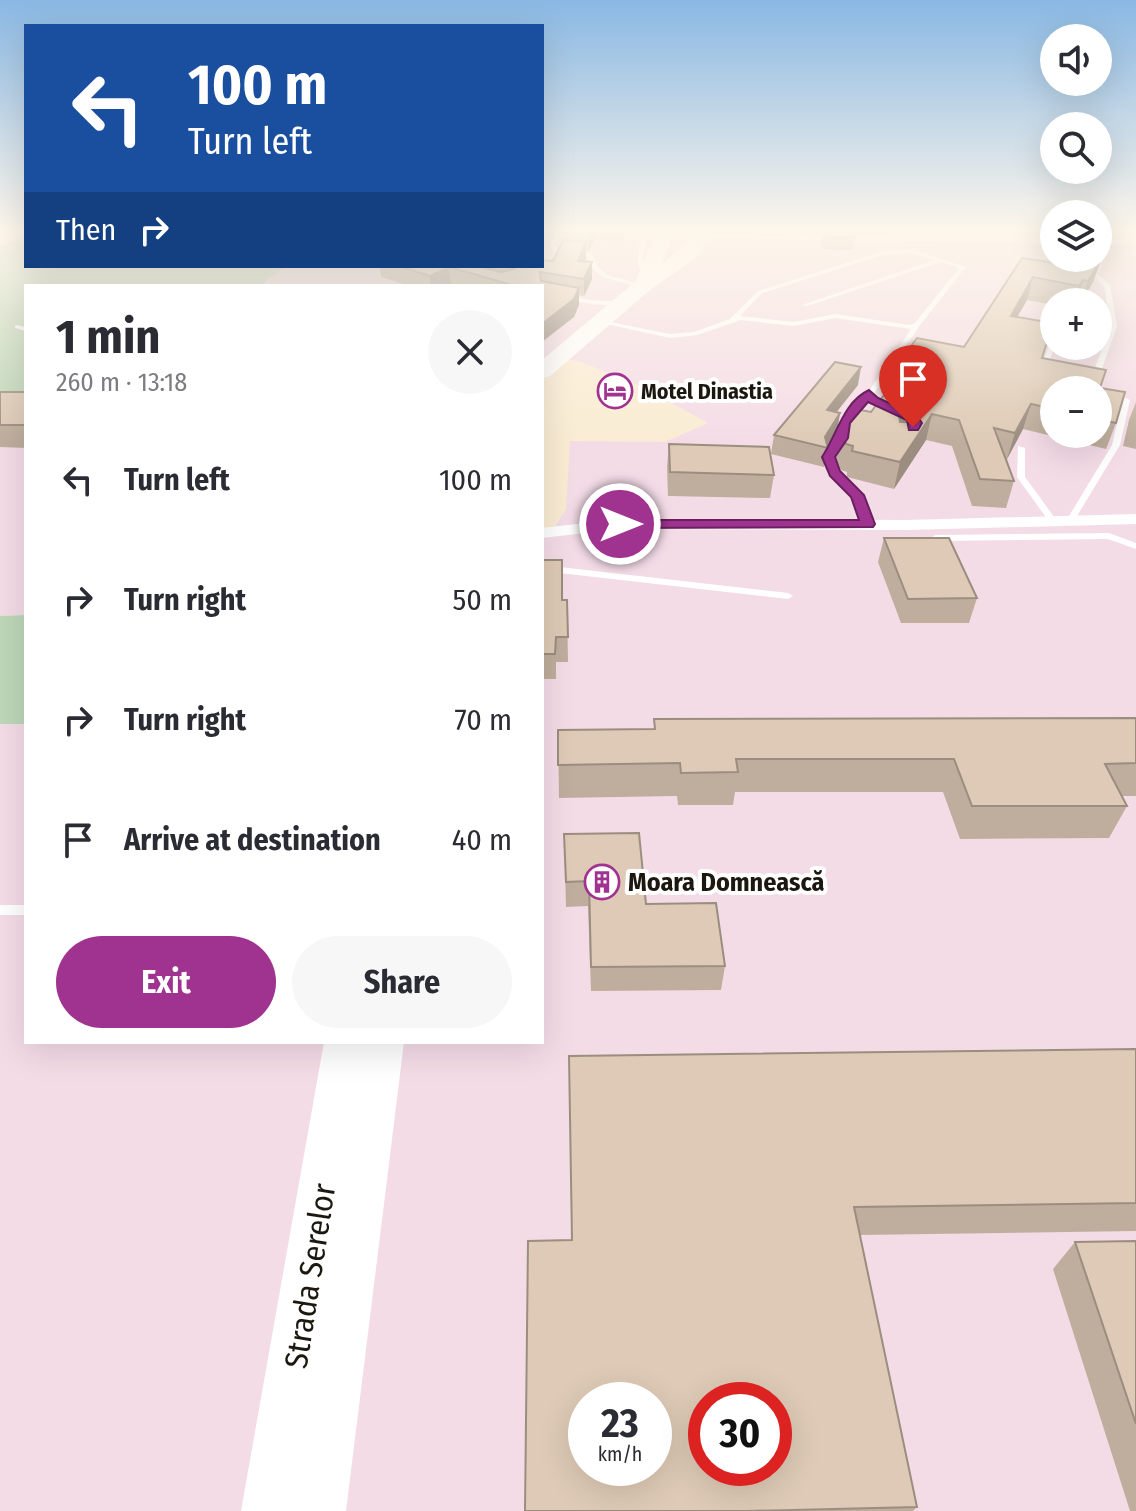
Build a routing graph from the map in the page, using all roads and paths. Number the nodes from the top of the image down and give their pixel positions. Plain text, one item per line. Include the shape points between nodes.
1 (587, 302) edge
2 (625, 302) edge
3 (751, 302) edge
4 (816, 302) edge
5 (936, 302) edge
6 (1110, 302) edge
7 (622, 304) junction
8 (805, 305) dead end
9 (733, 320) junction
10 (600, 322) junction
11 (917, 324) junction
12 (17, 327) dead end
13 (24, 329) edge
14 (544, 369) edge
15 (1100, 376) edge
16 (869, 393) junction
17 (1112, 394) edge
18 (899, 444) edge
19 (1021, 448) edge
20 (1136, 519) edge
21 (1062, 521) junction
22 (1031, 522) junction
23 (868, 524) junction
24 (544, 533) edge
25 (1041, 537) junction
26 (921, 539) edge
27 (1136, 546) edge
28 (544, 568) edge
29 (788, 596) dead end
30 (0, 910) edge
31 (24, 910) edge
32 (347, 1044) edge
33 (381, 1044) edge
34 (272, 1511) edge
35 (315, 1511) edge

1 - 7 lane
2 - 7 highway
3 - 9 lane
4 - 8 lane
5 - 11 lane
6 - 15 lane via 1114,326
7 - 10 highway
9 - 10 lane via 681,336
9 - 11 lane via 794,324 828,316 902,327
10 - 14 highway
11 - 16 lane
12 - 13 lane
16 - 18 lane via 916,423
16 - 23 lane via 848,417 842,438 828,457 834,473 857,495
17 - 21 lane via 1126,403 1116,445
19 - 21 lane via 1021,477
20 - 21 street
21 - 22 street
22 - 23 street
22 - 25 lane
23 - 24 street via 620,524
25 - 26 lane
25 - 27 lane via 1109,536
28 - 29 lane
30 - 31 lane
32 - 34 highway, Strada Serelor
33 - 35 highway, Strada Serelor

